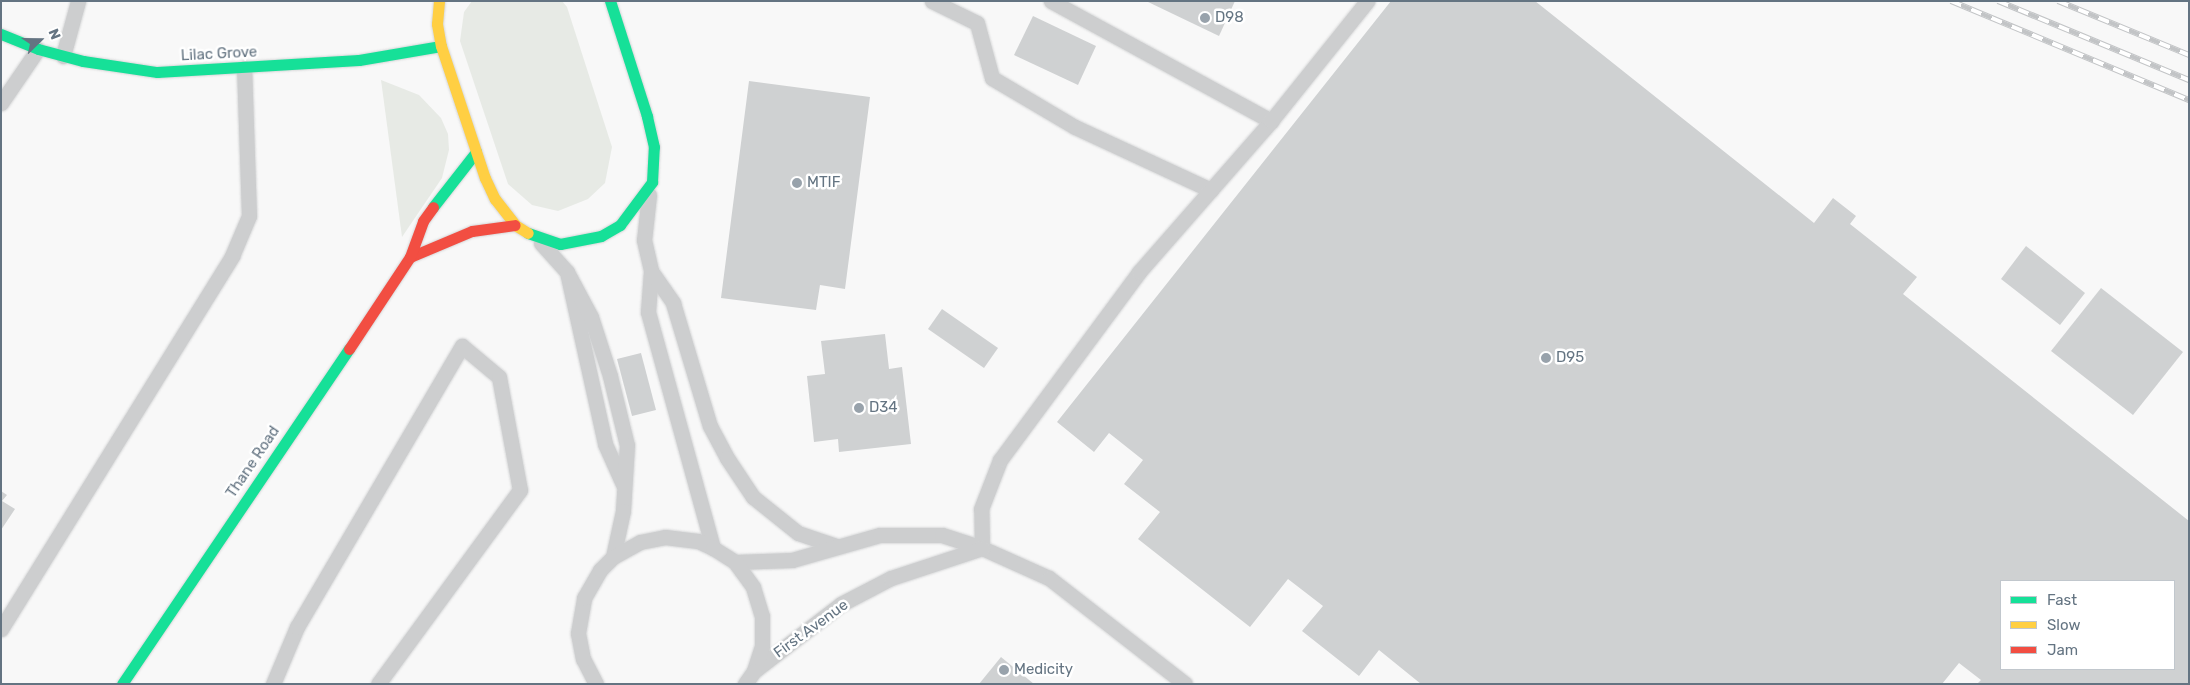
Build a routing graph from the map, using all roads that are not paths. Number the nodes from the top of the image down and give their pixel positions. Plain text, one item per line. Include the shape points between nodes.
1 (78, 1) edge
2 (439, 1) edge
3 (610, 1) edge
4 (932, 1) edge
5 (1051, 1) edge
6 (1367, 1) edge
7 (1, 34) edge
8 (442, 46) junction
9 (38, 49) junction
10 (63, 56) junction
11 (244, 68) junction
12 (1, 104) edge
13 (1271, 121) junction
14 (476, 152) junction
15 (652, 182) junction
16 (1211, 190) junction
17 (515, 225) junction
18 (535, 238) junction
19 (410, 257) junction
20 (651, 271) junction
21 (567, 272) junction
22 (624, 486) junction
23 (836, 546) junction
24 (713, 548) junction
25 (982, 548) junction
26 (613, 557) junction
27 (734, 562) junction
28 (1, 629) edge
29 (754, 671) junction
30 (122, 684) edge
31 (273, 684) edge
32 (378, 684) edge
33 (596, 684) edge
34 (745, 684) edge
35 (1185, 684) edge

1 - 10 lane
2 - 8 street via 437,24
3 - 15 street via 647,116 654,148
4 - 16 lane via 977,23 992,78 1075,127
5 - 13 lane
6 - 13 lane
7 - 9 street, Lilac Grove
8 - 11 street, Lilac Grove via 359,60
8 - 14 street
9 - 10 street, Lilac Grove
9 - 12 lane
10 - 11 street, Lilac Grove via 127,70 157,72
11 - 28 lane via 249,216 232,256
13 - 16 lane
14 - 17 street via 495,199
14 - 19 street, Thane Road via 423,221
15 - 18 street via 620,225 601,236 560,244
15 - 20 lane via 645,213 644,240
16 - 25 lane via 1140,272 1000,460 981,509
17 - 18 street
17 - 19 street via 472,231
18 - 21 lane
19 - 30 street, Thane Road
20 - 23 lane via 673,303 710,426 732,466 753,497 798,533
20 - 24 lane via 648,312
21 - 22 lane via 606,444
21 - 22 lane via 591,317 610,376 627,445
22 - 26 lane via 623,512
23 - 25 lane via 880,535 942,535
23 - 27 lane via 792,560
24 - 26 lane via 698,541 665,537 640,542
24 - 27 lane
25 - 29 lane, First Avenue via 891,578 841,604
25 - 35 lane via 1048,578
26 - 33 lane via 600,570 584,598 578,633 583,659
27 - 29 lane via 753,587 762,616 762,646
29 - 34 lane
31 - 32 lane via 297,626 462,346 499,377 520,490

